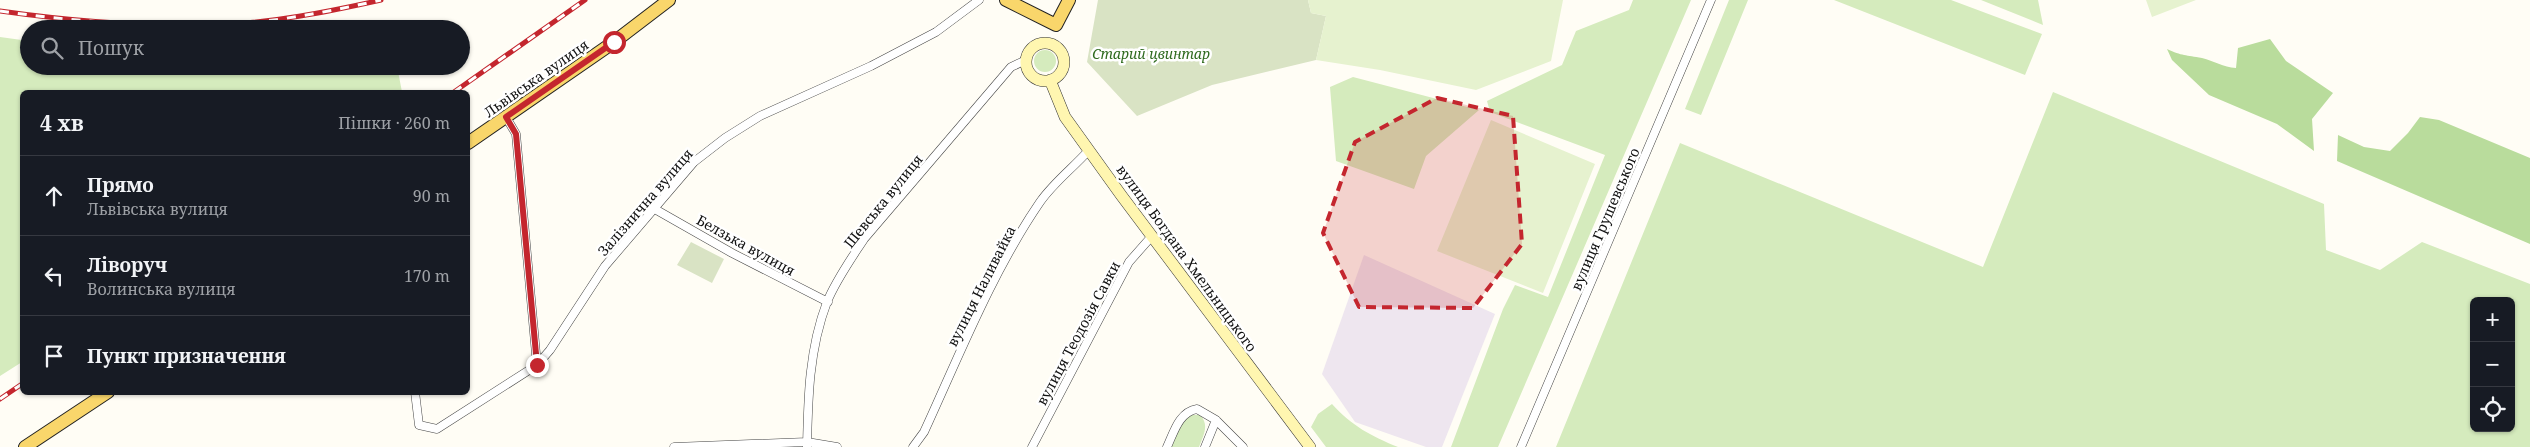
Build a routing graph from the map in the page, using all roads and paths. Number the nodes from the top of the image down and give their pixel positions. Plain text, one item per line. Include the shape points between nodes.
1 (668, 0) edge
2 (979, 0) edge
3 (1006, 0) edge
4 (1069, 0) edge
5 (1711, 0) edge
6 (1056, 25) junction
7 (1052, 44) junction
8 (1026, 60) junction
9 (1050, 80) junction
10 (506, 117) junction
11 (470, 142) edge
12 (1090, 150) junction
13 (653, 208) junction
14 (1152, 236) junction
15 (828, 302) junction
16 (537, 365) junction
17 (103, 395) edge
18 (415, 395) edge
19 (1216, 420) junction
20 (807, 445) edge
21 (25, 447) edge
22 (674, 447) edge
23 (837, 447) edge
24 (913, 447) edge
25 (1032, 447) edge
26 (1167, 447) edge
27 (1205, 447) edge
28 (1243, 447) edge
29 (1310, 447) edge
30 (1522, 447) edge

1 - 10 main road, Львівська вулиця
2 - 13 street, Залізнична вулиця via 936,32 871,66 760,116 725,138 694,162
3 - 6 main road
4 - 6 main road
5 - 30 street, вулиця Грушевського
6 - 7 main road
7 - 8 main road via 1035,46
7 - 9 main road via 1061,52 1064,63 1060,74
8 - 9 main road via 1033,76
8 - 15 street, Шевська вулиця via 1012,67 864,239
9 - 12 main road, вулиця Богдана Хмельницького via 1065,117
10 - 11 main road, Львівська вулиця
10 - 16 street via 516,134
12 - 14 main road, вулиця Богдана Хмельницького
12 - 24 street, вулиця Наливайка via 1060,177 1040,202 1008,256 924,432
13 - 15 street, Белзька вулиця
13 - 16 street, Залізнична вулиця via 605,266
14 - 25 street, вулиця Теодозія Савки via 1129,262
14 - 29 main road, вулиця Богдана Хмельницького
15 - 20 street, Шевська вулиця via 811,365
16 - 18 street, Залізнична вулиця via 437,429 419,425
17 - 21 main road
19 - 26 street via 1197,409 1188,410
19 - 27 street
19 - 28 street
20 - 22 street
20 - 23 street

